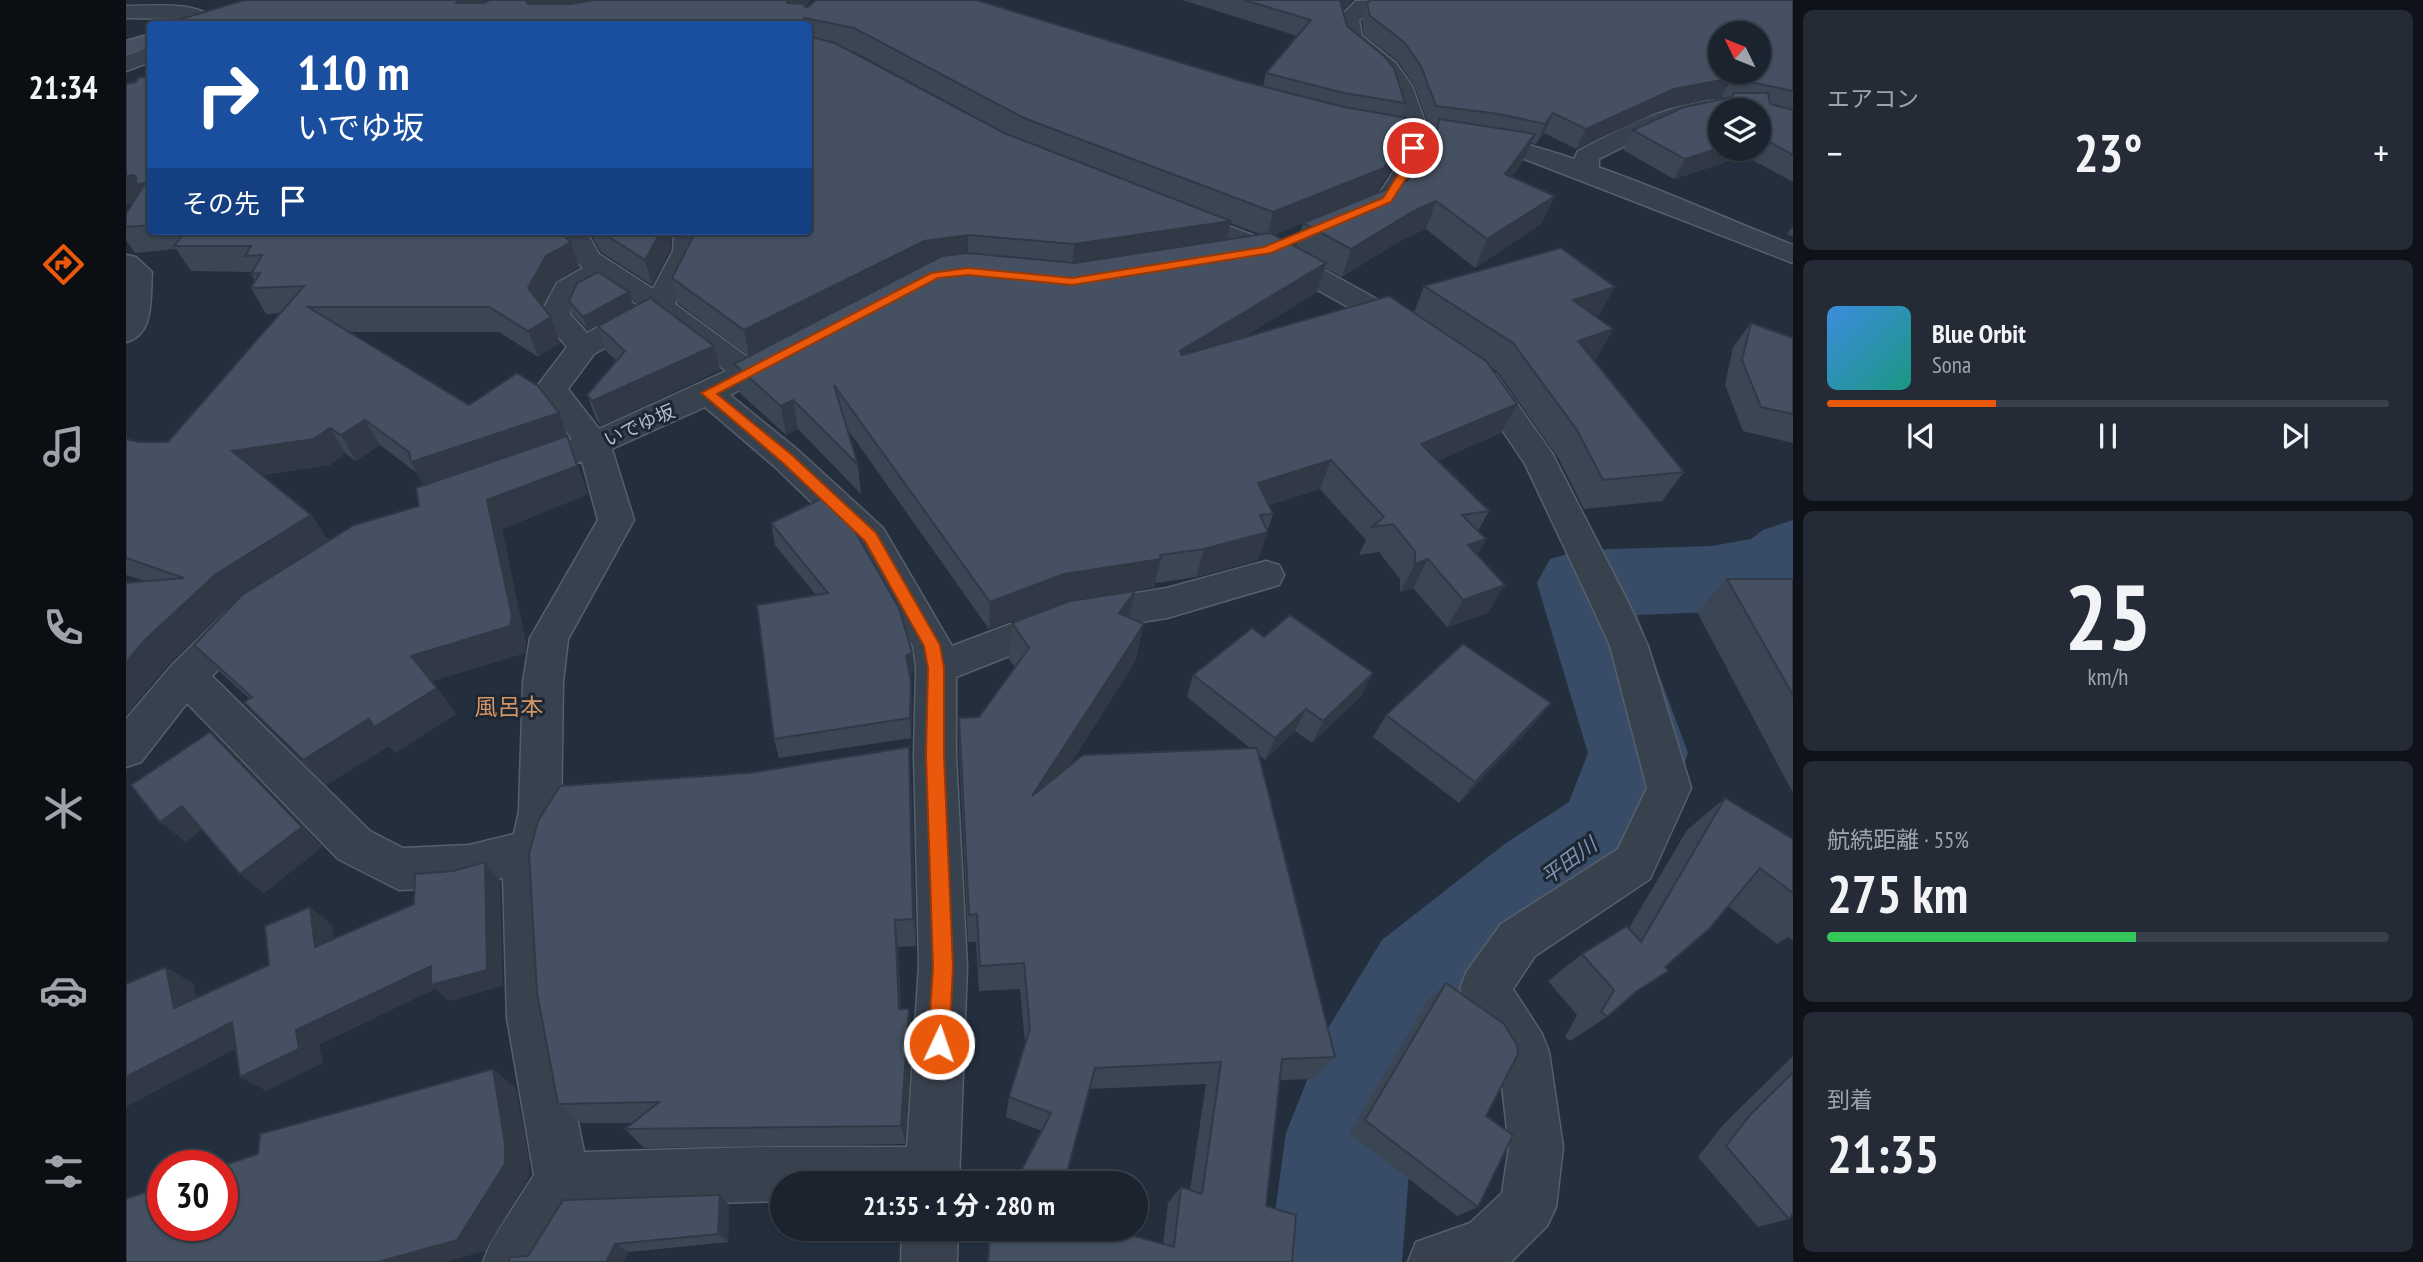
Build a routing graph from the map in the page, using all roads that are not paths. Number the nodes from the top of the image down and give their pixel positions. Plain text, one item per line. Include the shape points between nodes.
1 (1376, 0) edge
2 (126, 12) edge
3 (232, 16) edge
4 (201, 21) edge
5 (216, 21) edge
6 (147, 41) edge
7 (126, 48) edge
8 (147, 55) edge
9 (126, 64) edge
10 (1708, 108) edge
11 (1331, 120) edge
12 (1417, 132) junction
13 (1586, 172) junction
14 (1153, 205) edge
15 (575, 235) edge
16 (687, 235) edge
17 (1267, 250) junction
18 (1793, 255) edge
19 (1215, 258) edge
20 (126, 263) edge
21 (603, 269) junction
22 (659, 306) junction
23 (126, 333) edge
24 (810, 341) edge
25 (583, 347) junction
26 (748, 373) junction
27 (708, 393) junction
28 (594, 445) junction
29 (502, 477) edge
30 (1266, 575) dead end
31 (263, 604) edge
32 (936, 668) junction
33 (186, 676) junction
34 (134, 730) edge
35 (578, 796) edge
36 (532, 850) junction
37 (932, 1171) edge
38 (770, 1174) edge
39 (562, 1180) junction
40 (930, 1241) edge
41 (511, 1262) edge
42 (929, 1262) edge
43 (1436, 1262) edge

1 - 12 street via 1348,19 1352,38 1388,68 1401,86
2 - 4 street via 188,13
3 - 5 main road
6 - 7 main road
8 - 9 street
10 - 13 street via 1667,118 1587,156
11 - 12 street
12 - 13 street via 1492,143
12 - 17 street via 1410,163 1387,200
13 - 18 street
14 - 17 street
15 - 21 street via 588,258
16 - 22 street via 687,251
17 - 19 street
17 - 43 street via 1401,323 1485,381 1540,461 1629,646 1669,789 1634,864 1518,940 1484,988 1524,1052 1536,1147 1528,1207 1487,1246
20 - 23 street via 138,272 133,324
21 - 22 street
21 - 25 street via 568,289 555,316
22 - 25 street
22 - 26 street
24 - 26 street, いでゆ坂
25 - 28 street via 551,389
26 - 27 street, いでゆ坂
27 - 28 street, いでゆ坂
27 - 32 street via 787,458 870,537 932,645
28 - 29 street, いでゆ坂
28 - 36 street via 616,520 549,638 542,682 541,811
30 - 32 street via 1167,603 1061,620
31 - 33 street
32 - 37 street via 917,758 943,967
33 - 34 street
33 - 36 street via 354,845 399,869 469,866
35 - 36 street via 564,797
36 - 39 street via 525,883 533,1018
38 - 39 street
39 - 41 street
40 - 42 street

